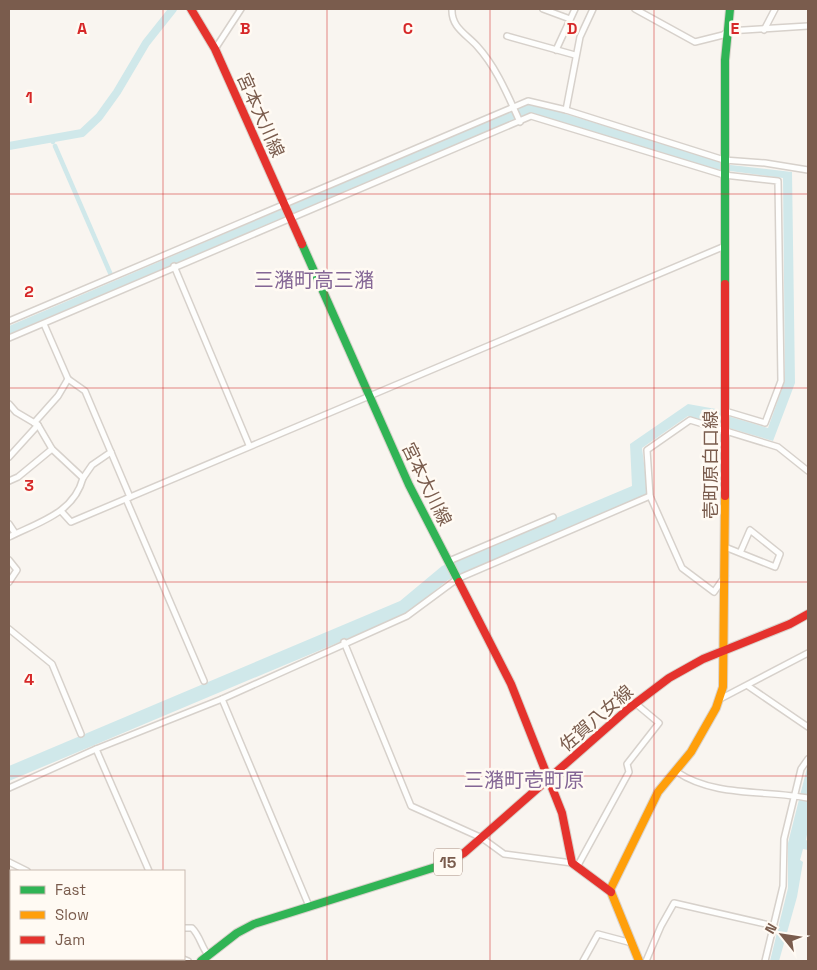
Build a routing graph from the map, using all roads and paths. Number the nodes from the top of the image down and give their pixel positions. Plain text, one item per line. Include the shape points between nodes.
1 (191, 9) edge
2 (241, 9) edge
3 (452, 9) edge
4 (543, 9) edge
5 (575, 9) edge
6 (593, 9) edge
7 (636, 9) edge
8 (730, 9) edge
9 (775, 9) edge
10 (570, 19) junction
11 (808, 26) edge
12 (764, 30) junction
13 (728, 31) junction
14 (507, 36) dead end
15 (215, 49) junction
16 (556, 50) junction
17 (575, 55) junction
18 (512, 106) junction
19 (566, 110) junction
20 (520, 122) junction
21 (724, 161) junction
22 (808, 170) edge
23 (724, 173) junction
24 (285, 206) junction
25 (290, 218) junction
26 (724, 246) junction
27 (174, 266) junction
28 (9, 321) edge
29 (44, 324) junction
30 (9, 338) edge
31 (68, 379) junction
32 (369, 396) junction
33 (9, 404) edge
34 (725, 413) junction
35 (36, 424) junction
36 (725, 430) junction
37 (249, 445) junction
38 (52, 449) junction
39 (111, 452) junction
40 (9, 457) edge
41 (808, 471) edge
42 (84, 478) junction
43 (9, 482) edge
44 (650, 496) junction
45 (128, 498) junction
46 (61, 511) junction
47 (553, 517) dead end
48 (9, 524) edge
49 (15, 533) junction
50 (9, 536) edge
51 (725, 547) junction
52 (740, 553) junction
53 (9, 560) edge
54 (449, 562) junction
55 (726, 576) junction
56 (457, 577) junction
57 (9, 582) edge
58 (808, 614) edge
59 (9, 630) edge
60 (344, 642) junction
61 (725, 649) junction
62 (808, 653) edge
63 (204, 681) dead end
64 (748, 686) junction
65 (720, 698) junction
66 (222, 699) junction
67 (635, 703) junction
68 (808, 727) edge
69 (81, 734) dead end
70 (96, 749) junction
71 (808, 759) edge
72 (677, 772) junction
73 (550, 778) junction
74 (9, 788) edge
75 (796, 796) junction
76 (808, 798) edge
77 (482, 838) junction
78 (9, 862) edge
79 (574, 865) junction
80 (25, 870) edge
81 (149, 870) edge
82 (610, 890) junction
83 (309, 906) junction
84 (774, 926) junction
85 (185, 928) edge
86 (632, 943) junction
87 (204, 958) edge
88 (583, 961) edge
89 (639, 961) edge
90 (646, 961) edge
91 (765, 961) edge

1 - 15 main road, 宮本大川線
2 - 15 street
3 - 18 street via 452,18 503,82
4 - 10 street
5 - 10 street
6 - 17 street
7 - 13 street via 695,42
8 - 13 main road, 壱町原白口線
9 - 12 street
10 - 16 street
11 - 12 street
12 - 13 street
13 - 21 main road, 壱町原白口線
14 - 16 street
15 - 24 main road, 宮本大川線
16 - 17 street
17 - 19 street
18 - 19 street via 528,101
18 - 20 street
18 - 24 street
19 - 21 street
20 - 23 street via 531,116
20 - 25 street
21 - 22 street
21 - 23 main road, 壱町原白口線
23 - 26 main road, 壱町原白口線
23 - 34 street via 778,182 781,322 781,381 766,422
24 - 25 main road, 宮本大川線
24 - 28 street
25 - 27 street
25 - 32 main road, 宮本大川線
26 - 32 street
26 - 34 main road, 壱町原白口線
27 - 29 street
27 - 37 street
29 - 30 street
29 - 31 street
31 - 35 street
31 - 39 street via 85,391
32 - 37 street
32 - 54 main road, 宮本大川線 via 409,485
33 - 35 street
34 - 36 main road, 壱町原白口線
35 - 38 street
35 - 40 street
36 - 41 street via 778,446
36 - 44 street via 690,420 647,450
36 - 51 main road, 壱町原白口線
37 - 45 street
38 - 42 street
38 - 43 street
39 - 42 street via 92,465
39 - 45 street
42 - 46 street via 75,498
44 - 55 street via 686,573 714,592
44 - 56 street
45 - 46 street via 71,522
45 - 63 street
46 - 49 street
47 - 54 street
48 - 49 street
49 - 50 street
51 - 52 street
51 - 55 main road, 壱町原白口線
52 - 52 street via 775,567 780,554 750,530
53 - 57 street via 17,570
54 - 56 main road, 宮本大川線
55 - 61 main road, 壱町原白口線
56 - 60 street via 407,616
56 - 73 main road, 宮本大川線 via 508,676
58 - 61 main road, 佐賀八女線 / 15
59 - 69 street via 52,664
60 - 66 street
60 - 77 street via 411,806
61 - 65 main road, 壱町原白口線
61 - 67 main road, 佐賀八女線 / 15 via 668,678
62 - 64 street
64 - 65 street
64 - 68 street
65 - 72 main road, 壱町原白口線
66 - 70 street
66 - 83 street
67 - 73 main road, 佐賀八女線 / 15
67 - 79 street via 659,723 627,764 629,772
70 - 74 street
70 - 81 street
71 - 75 street via 801,769
72 - 75 street via 714,788
72 - 82 main road, 壱町原白口線 via 658,792
73 - 77 main road, 佐賀八女線 / 15
73 - 79 main road, 宮本大川線
75 - 76 street
75 - 84 street via 784,840 784,886
77 - 79 street via 504,854
77 - 83 main road, 佐賀八女線 / 15 via 437,868
78 - 80 street
79 - 82 main road
82 - 86 main road
83 - 87 main road, 佐賀八女線 / 15 via 254,924
84 - 90 street via 674,903
84 - 91 street
85 - 87 street via 192,928 199,935
86 - 88 street via 598,934
86 - 89 main road

